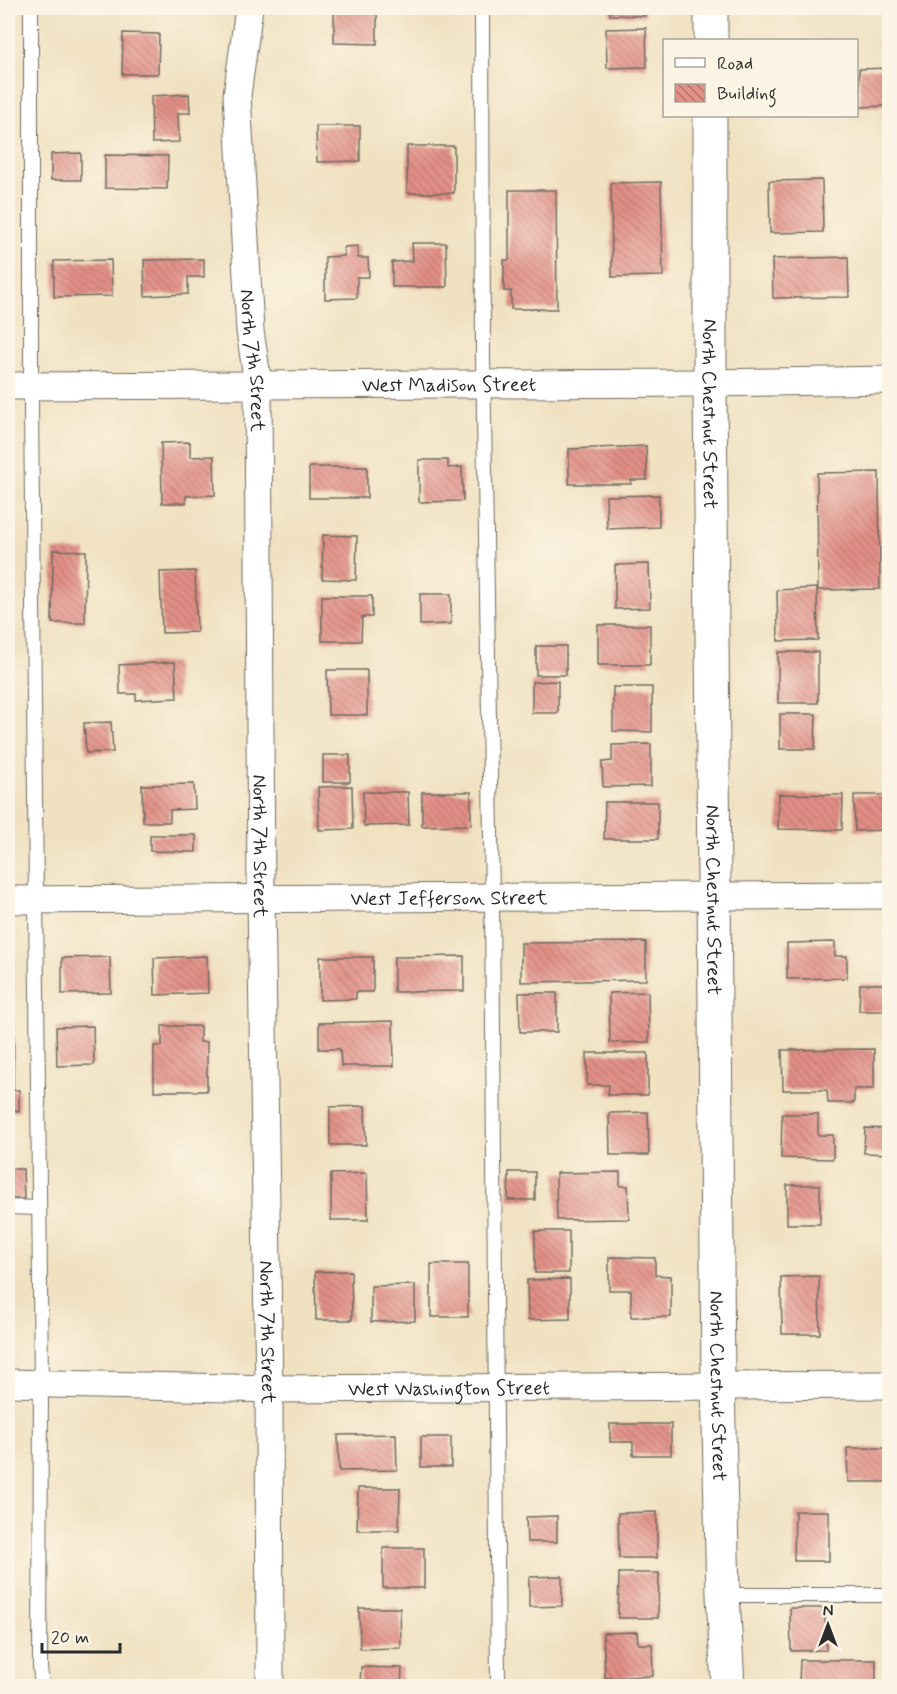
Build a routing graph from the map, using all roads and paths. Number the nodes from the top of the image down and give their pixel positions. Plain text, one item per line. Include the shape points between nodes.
1 (31, 8) edge
2 (249, 8) edge
3 (482, 8) edge
4 (711, 8) edge
5 (711, 39) edge
6 (710, 117) edge
7 (890, 380) edge
8 (710, 383) junction
9 (258, 384) junction
10 (484, 384) junction
11 (19, 386) edge
12 (890, 895) edge
13 (714, 896) junction
14 (492, 897) junction
15 (261, 898) junction
16 (36, 899) junction
17 (8, 900) edge
18 (8, 1207) edge
19 (39, 1208) junction
20 (8, 1383) edge
21 (41, 1383) junction
22 (718, 1385) junction
23 (890, 1385) edge
24 (496, 1387) junction
25 (269, 1389) junction
26 (890, 1594) edge
27 (723, 1595) junction
28 (42, 1686) edge
29 (270, 1686) edge
30 (498, 1686) edge
31 (728, 1686) edge

1 - 11 lane
2 - 9 street, North 7th Street via 237,95 250,331
3 - 10 lane
4 - 5 main road
6 - 8 main road, North Chestnut Street
7 - 8 street, West Madison Street
8 - 10 street, West Madison Street
8 - 13 main road, North Chestnut Street
9 - 10 street, West Madison Street
9 - 11 street, West Madison Street
9 - 15 street, North 7th Street
10 - 14 lane
11 - 16 lane
12 - 13 street, West Jefferson Street
13 - 14 street, West Jefferson Street
13 - 22 main road, North Chestnut Street
14 - 15 street, West Jefferson Street
14 - 24 lane
15 - 16 street, West Jefferson Street
15 - 25 street, North 7th Street
16 - 17 street, West Jefferson Street
16 - 19 lane
18 - 19 lane
19 - 21 lane
20 - 21 street, West Washington Street
21 - 25 street, West Washington Street
21 - 28 lane
22 - 23 street, West Washington Street
22 - 24 street, West Washington Street
22 - 27 main road, North Chestnut Street
24 - 25 street, West Washington Street
24 - 30 lane
25 - 29 street, North 7th Street
26 - 27 lane
27 - 31 main road, North Chestnut Street

